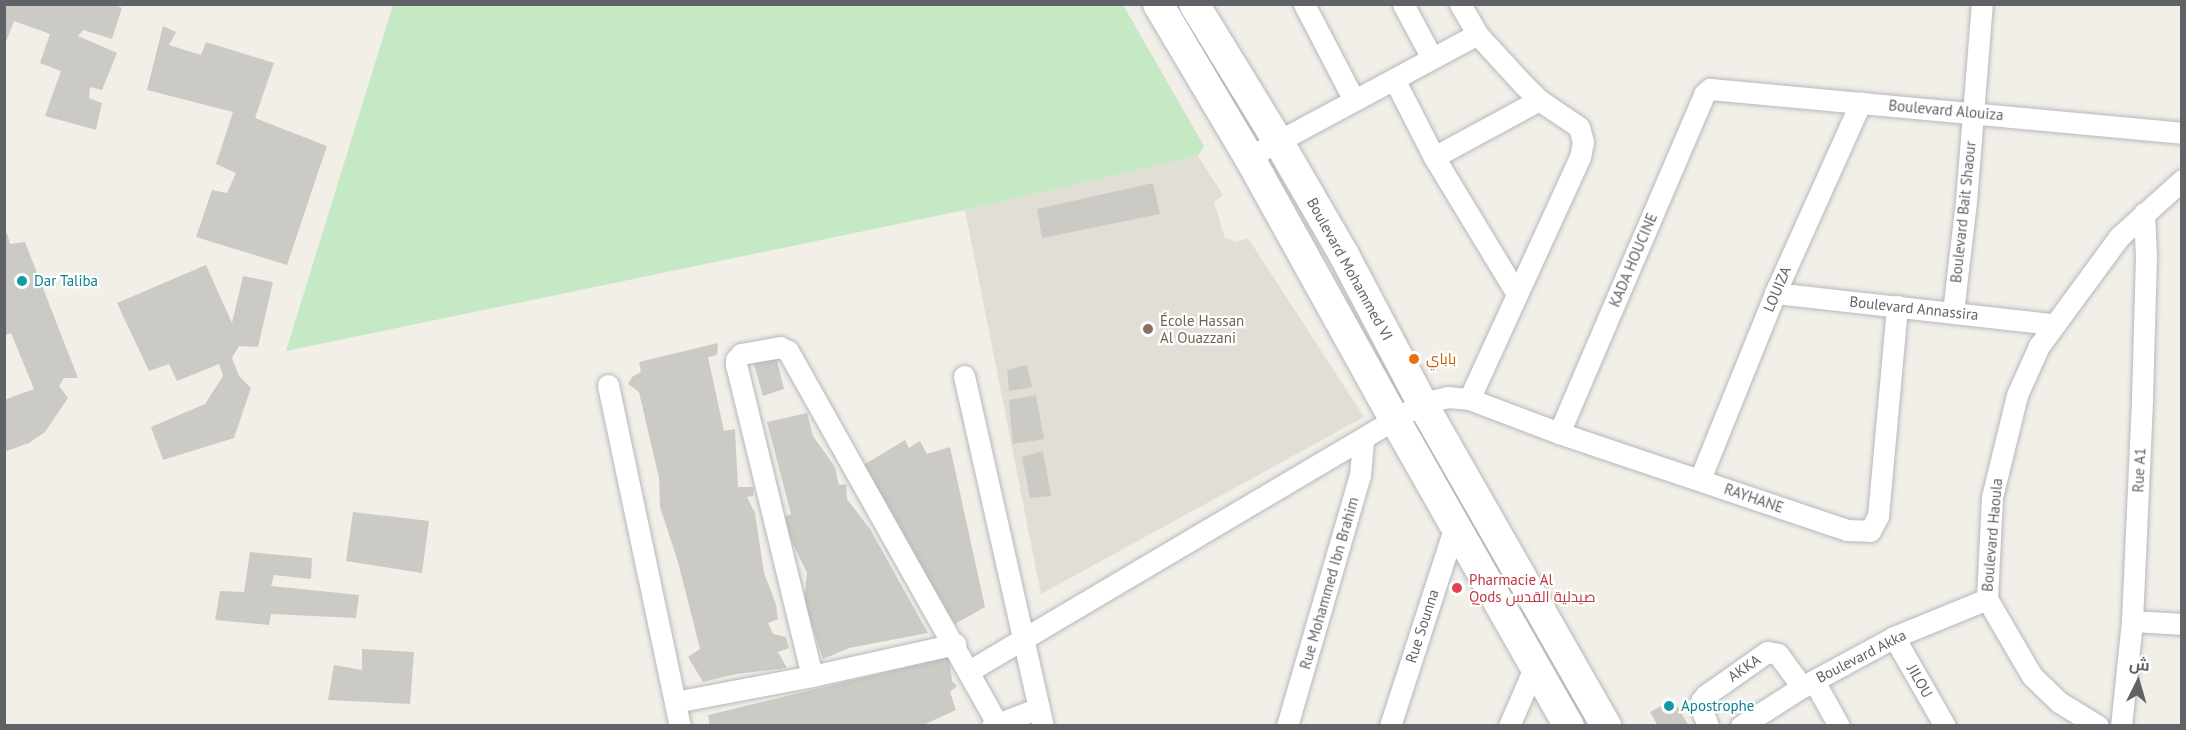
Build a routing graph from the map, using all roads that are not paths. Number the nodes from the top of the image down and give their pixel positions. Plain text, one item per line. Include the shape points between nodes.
1 (1158, 4) edge
2 (1194, 4) edge
3 (1304, 4) edge
4 (1403, 4) edge
5 (1460, 4) edge
6 (1982, 4) edge
7 (1477, 34) junction
8 (1432, 58) junction
9 (1394, 78) junction
10 (1710, 89) joint
11 (1354, 100) junction
12 (1539, 100) junction
13 (1861, 102) junction
14 (1973, 112) junction
15 (2181, 134) edge
16 (1278, 141) junction
17 (1250, 157) junction
18 (1434, 157) junction
19 (2181, 180) edge
20 (2144, 213) junction
21 (1775, 292) junction
22 (1517, 294) junction
23 (1897, 306) junction
24 (1953, 312) junction
25 (2053, 324) junction
26 (964, 376) dead end
27 (608, 385) dead end
28 (1469, 399) junction
29 (1422, 403) junction
30 (1395, 420) junction
31 (1559, 433) junction
32 (1364, 440) junction
33 (1700, 479) junction
34 (1455, 526) junction
35 (1986, 599) junction
36 (2132, 621) junction
37 (2181, 624) edge
38 (1894, 637) junction
39 (1023, 639) junction
40 (955, 644) junction
41 (1535, 666) junction
42 (969, 671) junction
43 (812, 676) junction
44 (1808, 684) junction
45 (675, 702) junction
46 (1041, 717) edge
47 (995, 724) edge
48 (680, 726) edge
49 (1287, 726) edge
50 (1390, 726) edge
51 (1509, 726) edge
52 (1569, 726) edge
53 (1606, 726) edge
54 (1708, 726) edge
55 (1741, 726) edge
56 (1839, 726) edge
57 (1945, 726) edge
58 (2098, 726) edge
59 (2121, 726) edge

1 - 17 main road
2 - 16 main road, Boulevard Mohammed VI
3 - 11 street
4 - 8 street
5 - 7 street
6 - 14 street, Boulevard Bait Shaour
7 - 8 street
7 - 12 street
8 - 9 street
9 - 11 street
9 - 18 street
10 - 13 street, Boulevard Alouiza
10 - 31 street, KADA HOUCINE via 1704,94
11 - 16 street
12 - 18 street
12 - 22 street via 1580,127 1583,142 1580,157
13 - 14 street, Boulevard Alouiza
13 - 21 street, LOUIZA
14 - 15 street, Boulevard Alouiza
14 - 24 street, Boulevard Bait Shaour
16 - 17 street
16 - 29 main road, Boulevard Mohammed VI
17 - 30 main road
18 - 22 street
19 - 20 street, Boulevard Haoula
20 - 25 street, Boulevard Haoula via 2102,257
20 - 36 street, Rue A1 via 2146,257
21 - 23 street, Boulevard Annassira
21 - 33 street, LOUIZA
22 - 28 street
23 - 24 street, Boulevard Annassira
23 - 33 street, RAYHANE via 1878,516 1869,531 1847,530
24 - 25 street, Boulevard Annassira
25 - 35 street, Boulevard Haoula via 2017,395 2004,442 1992,497
26 - 39 street
27 - 45 street
28 - 29 street, RAYHANE via 1447,397
28 - 31 street, RAYHANE
29 - 30 street
29 - 53 main road, Boulevard Mohammed VI
30 - 32 street
30 - 34 main road
31 - 33 street, RAYHANE
32 - 39 street
32 - 49 street, Rue Mohammed Ibn Brahim via 1360,475
34 - 41 main road
34 - 50 street, Rue Sounna
35 - 38 street, Boulevard Akka
35 - 58 street, Boulevard Haoula via 2032,676 2059,702
36 - 37 street
36 - 59 street, Rue A1
38 - 44 street, Boulevard Akka
38 - 57 street, JILOU
39 - 42 street
39 - 46 street
40 - 42 street
40 - 43 street
40 - 43 street via 788,351 780,348 741,354 736,365
41 - 51 street
41 - 52 main road
42 - 47 street
43 - 45 street
44 - 54 street, AKKA via 1778,654 1767,652 1701,701
44 - 55 street, Boulevard Akka
44 - 56 street
45 - 48 street
46 - 47 street

